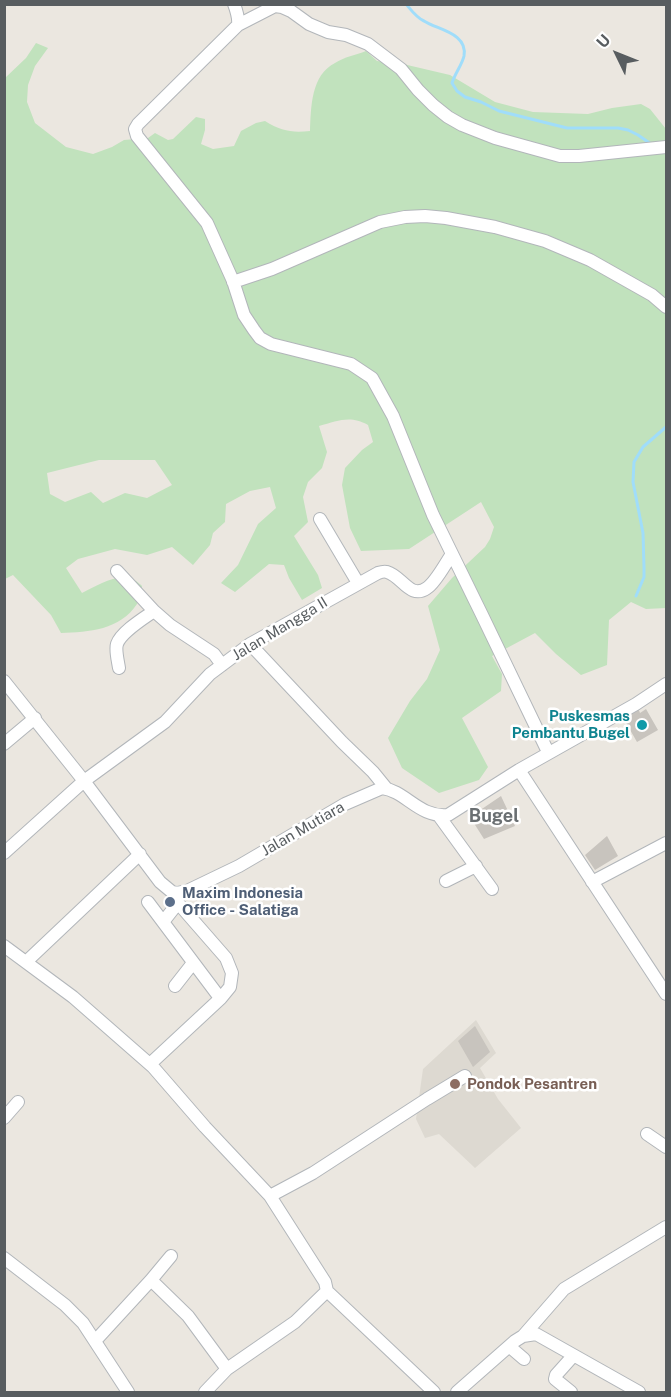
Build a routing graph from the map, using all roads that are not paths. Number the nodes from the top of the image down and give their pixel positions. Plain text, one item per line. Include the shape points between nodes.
1 (234, 4) edge
2 (238, 25) junction
3 (666, 147) edge
4 (233, 282) junction
5 (666, 307) edge
6 (320, 519) dead end
7 (452, 554) junction
8 (117, 572) dead end
9 (358, 583) junction
10 (154, 611) junction
11 (250, 644) junction
12 (222, 665) junction
13 (119, 668) dead end
14 (4, 681) edge
15 (666, 684) edge
16 (35, 718) junction
17 (4, 744) edge
18 (548, 753) junction
19 (519, 770) junction
20 (84, 781) junction
21 (386, 788) junction
22 (439, 816) junction
23 (666, 843) edge
24 (7, 845) edge
25 (140, 854) junction
26 (476, 866) junction
27 (446, 881) dead end
28 (592, 882) junction
29 (492, 889) dead end
30 (175, 898) junction
31 (148, 902) dead end
32 (163, 922) junction
33 (4, 946) edge
34 (27, 962) junction
35 (193, 963) junction
36 (175, 986) dead end
37 (666, 994) edge
38 (220, 998) junction
39 (150, 1064) junction
40 (465, 1076) dead end
41 (18, 1102) dead end
42 (4, 1118) edge
43 (647, 1134) dead end
44 (666, 1147) edge
45 (270, 1196) junction
46 (666, 1227) edge
47 (171, 1256) dead end
48 (6, 1262) edge
49 (151, 1280) junction
50 (327, 1291) junction
51 (523, 1336) junction
52 (95, 1341) junction
53 (510, 1347) junction
54 (573, 1356) junction
55 (524, 1359) dead end
56 (226, 1369) junction
57 (128, 1392) edge
58 (205, 1392) edge
59 (434, 1392) edge
60 (457, 1392) edge
61 (571, 1392) edge
62 (639, 1392) edge

1 - 2 street
2 - 3 street via 275,6 282,7 309,24 368,44 401,69 448,117 495,138 560,156
2 - 4 street via 135,129 207,224
4 - 5 street via 380,222 425,216 495,227 545,241 590,260
4 - 7 street via 244,315 260,338 351,364 372,378 393,416
6 - 9 street
7 - 9 street, Jalan Mangga II via 432,584 418,592 386,572
7 - 18 street
8 - 10 street
9 - 11 street, Jalan Mangga II
10 - 12 street via 214,654
10 - 13 street via 120,638 116,646
11 - 12 street, Jalan Mangga II
11 - 21 street
12 - 20 street, Jalan Mangga II via 165,722
14 - 16 street
15 - 18 street
16 - 17 street
16 - 20 street
18 - 19 street
19 - 22 street via 448,815
19 - 28 street
20 - 24 street, Jalan Mangga II
20 - 25 street
21 - 22 street
21 - 30 street, Jalan Mutiara via 345,804 239,866 177,893
22 - 26 street
23 - 28 street
25 - 30 street
25 - 34 street
26 - 27 street
26 - 29 street
28 - 37 street
30 - 32 street
30 - 38 street via 226,958 232,973 230,987
31 - 32 street
32 - 35 street
33 - 34 street
34 - 39 street
35 - 36 street
35 - 38 street
38 - 39 street
39 - 45 street
40 - 45 street
41 - 42 street
43 - 44 street
45 - 50 street
46 - 51 street via 564,1289
47 - 49 street
48 - 52 street via 65,1305
49 - 52 street
49 - 56 street via 188,1316
50 - 56 street via 295,1322
50 - 59 street
51 - 53 street
51 - 54 street via 536,1334
52 - 57 street
53 - 55 street
53 - 60 street
54 - 61 street via 555,1379
54 - 62 street
56 - 58 street

